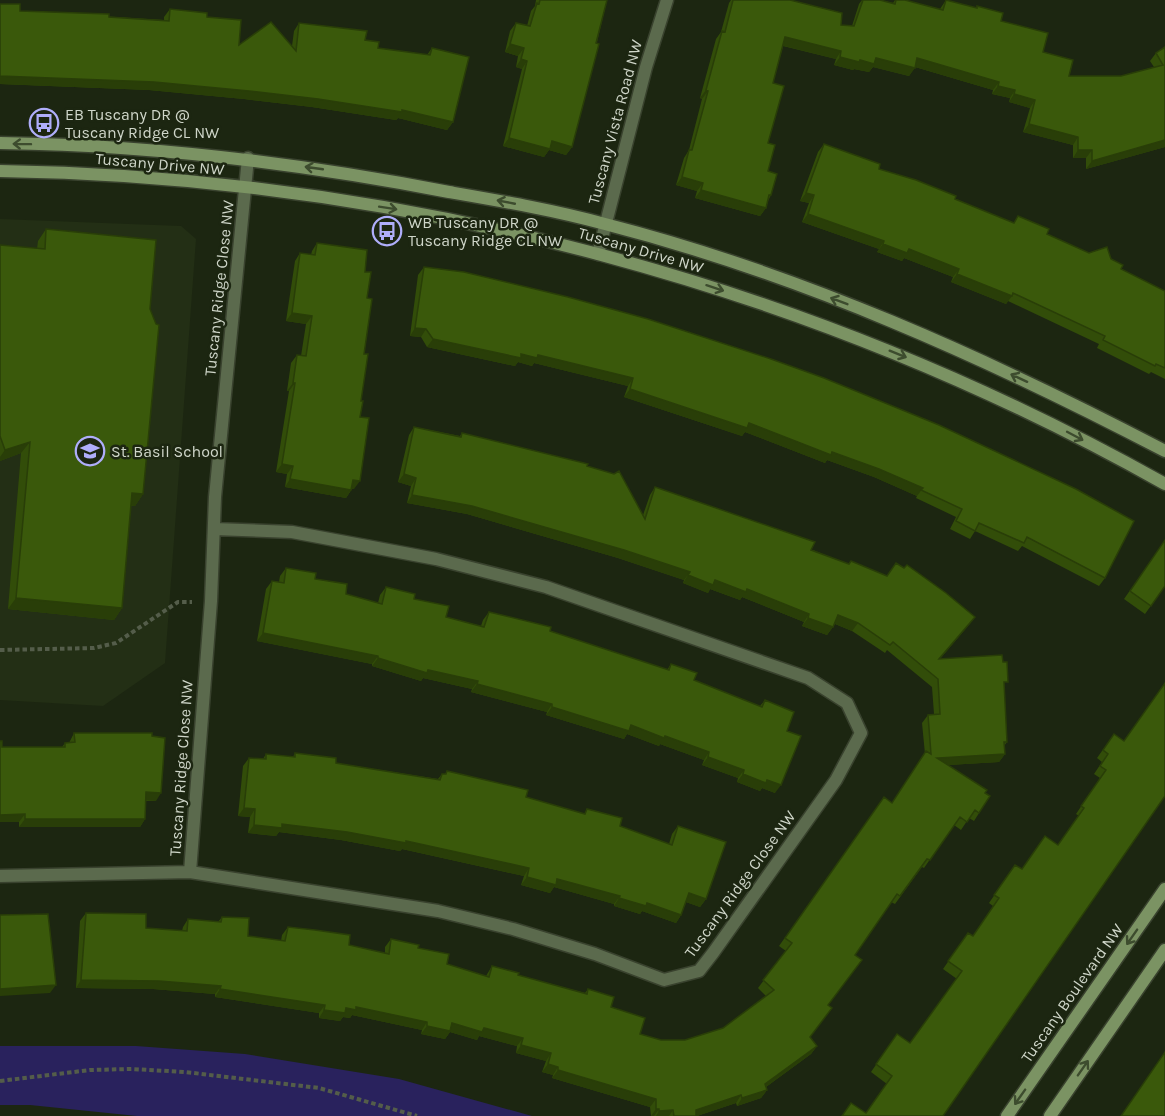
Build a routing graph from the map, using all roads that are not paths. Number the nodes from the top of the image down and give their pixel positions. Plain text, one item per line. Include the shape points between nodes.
1 (668, 0) edge
2 (0, 143) edge
3 (248, 158) junction
4 (0, 171) edge
5 (246, 188) junction
6 (604, 223) junction
7 (598, 254) junction
8 (1165, 451) edge
9 (1165, 484) edge
10 (214, 529) junction
11 (190, 872) junction
12 (0, 876) edge
13 (1165, 889) edge
14 (1165, 950) edge
15 (1007, 1116) edge
16 (1050, 1116) edge

1 - 6 street, Tuscany Vista Road NW
3 -> 2 street, Tuscany Drive NW
3 - 5 street, Tuscany Ridge Close NW
6 -> 3 street, Tuscany Drive NW via 421,186
4 - 5 street, Tuscany Drive NW via 120,176
5 -> 7 street, Tuscany Drive NW via 408,212
5 - 10 street, Tuscany Ridge Close NW
6 - 7 street, Tuscany Vista Road NW
8 -> 6 street, Tuscany Drive NW via 1003,370 885,319 710,255
7 -> 9 street, Tuscany Drive NW via 754,300 906,357 1053,424
10 - 11 street, Tuscany Ridge Close NW
10 - 11 street, Tuscany Ridge Close NW via 292,532 436,559 546,588 808,678 847,703 861,733 836,780 713,953 699,970 664,980 513,929 438,911
11 - 12 street
13 -> 15 street, Tuscany Boulevard NW
16 -> 14 street

